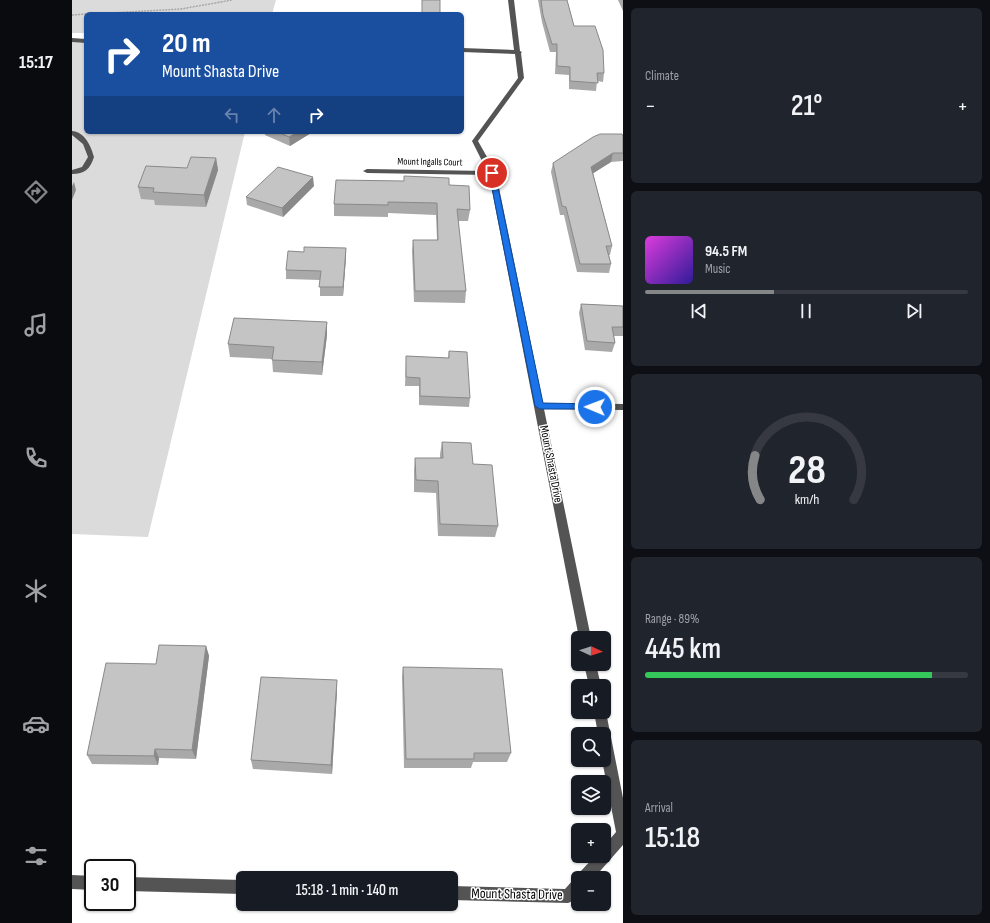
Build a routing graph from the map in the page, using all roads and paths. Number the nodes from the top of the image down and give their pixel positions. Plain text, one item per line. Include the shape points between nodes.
1 (232, 0) edge
2 (511, 0) edge
3 (138, 12) edge
4 (84, 14) edge
5 (72, 15) edge
6 (72, 40) edge
7 (84, 40) edge
8 (464, 50) edge
9 (519, 52) junction
10 (72, 133) edge
11 (367, 171) dead end
12 (72, 172) edge
13 (492, 173) junction
14 (540, 406) junction
15 (623, 407) edge
16 (584, 631) edge
17 (610, 767) edge
18 (623, 833) edge
19 (590, 871) edge
20 (72, 882) edge
21 (84, 883) edge
22 (136, 884) edge
23 (236, 887) edge
24 (458, 893) edge
25 (571, 893) edge

1 - 3 path via 184,10
2 - 9 street, Mount Shasta Drive
4 - 5 path
6 - 7 street
8 - 9 street
9 - 13 street, Mount Shasta Drive via 521,78 475,141
10 - 12 street via 86,144 91,157 86,169 82,172
11 - 13 street, Mount Ingalls Court
13 - 14 street, Mount Shasta Drive
14 - 15 street
14 - 16 street, Mount Shasta Drive
17 - 18 street
18 - 19 street
20 - 21 street
22 - 23 street
24 - 25 street, Mount Shasta Drive via 568,896

